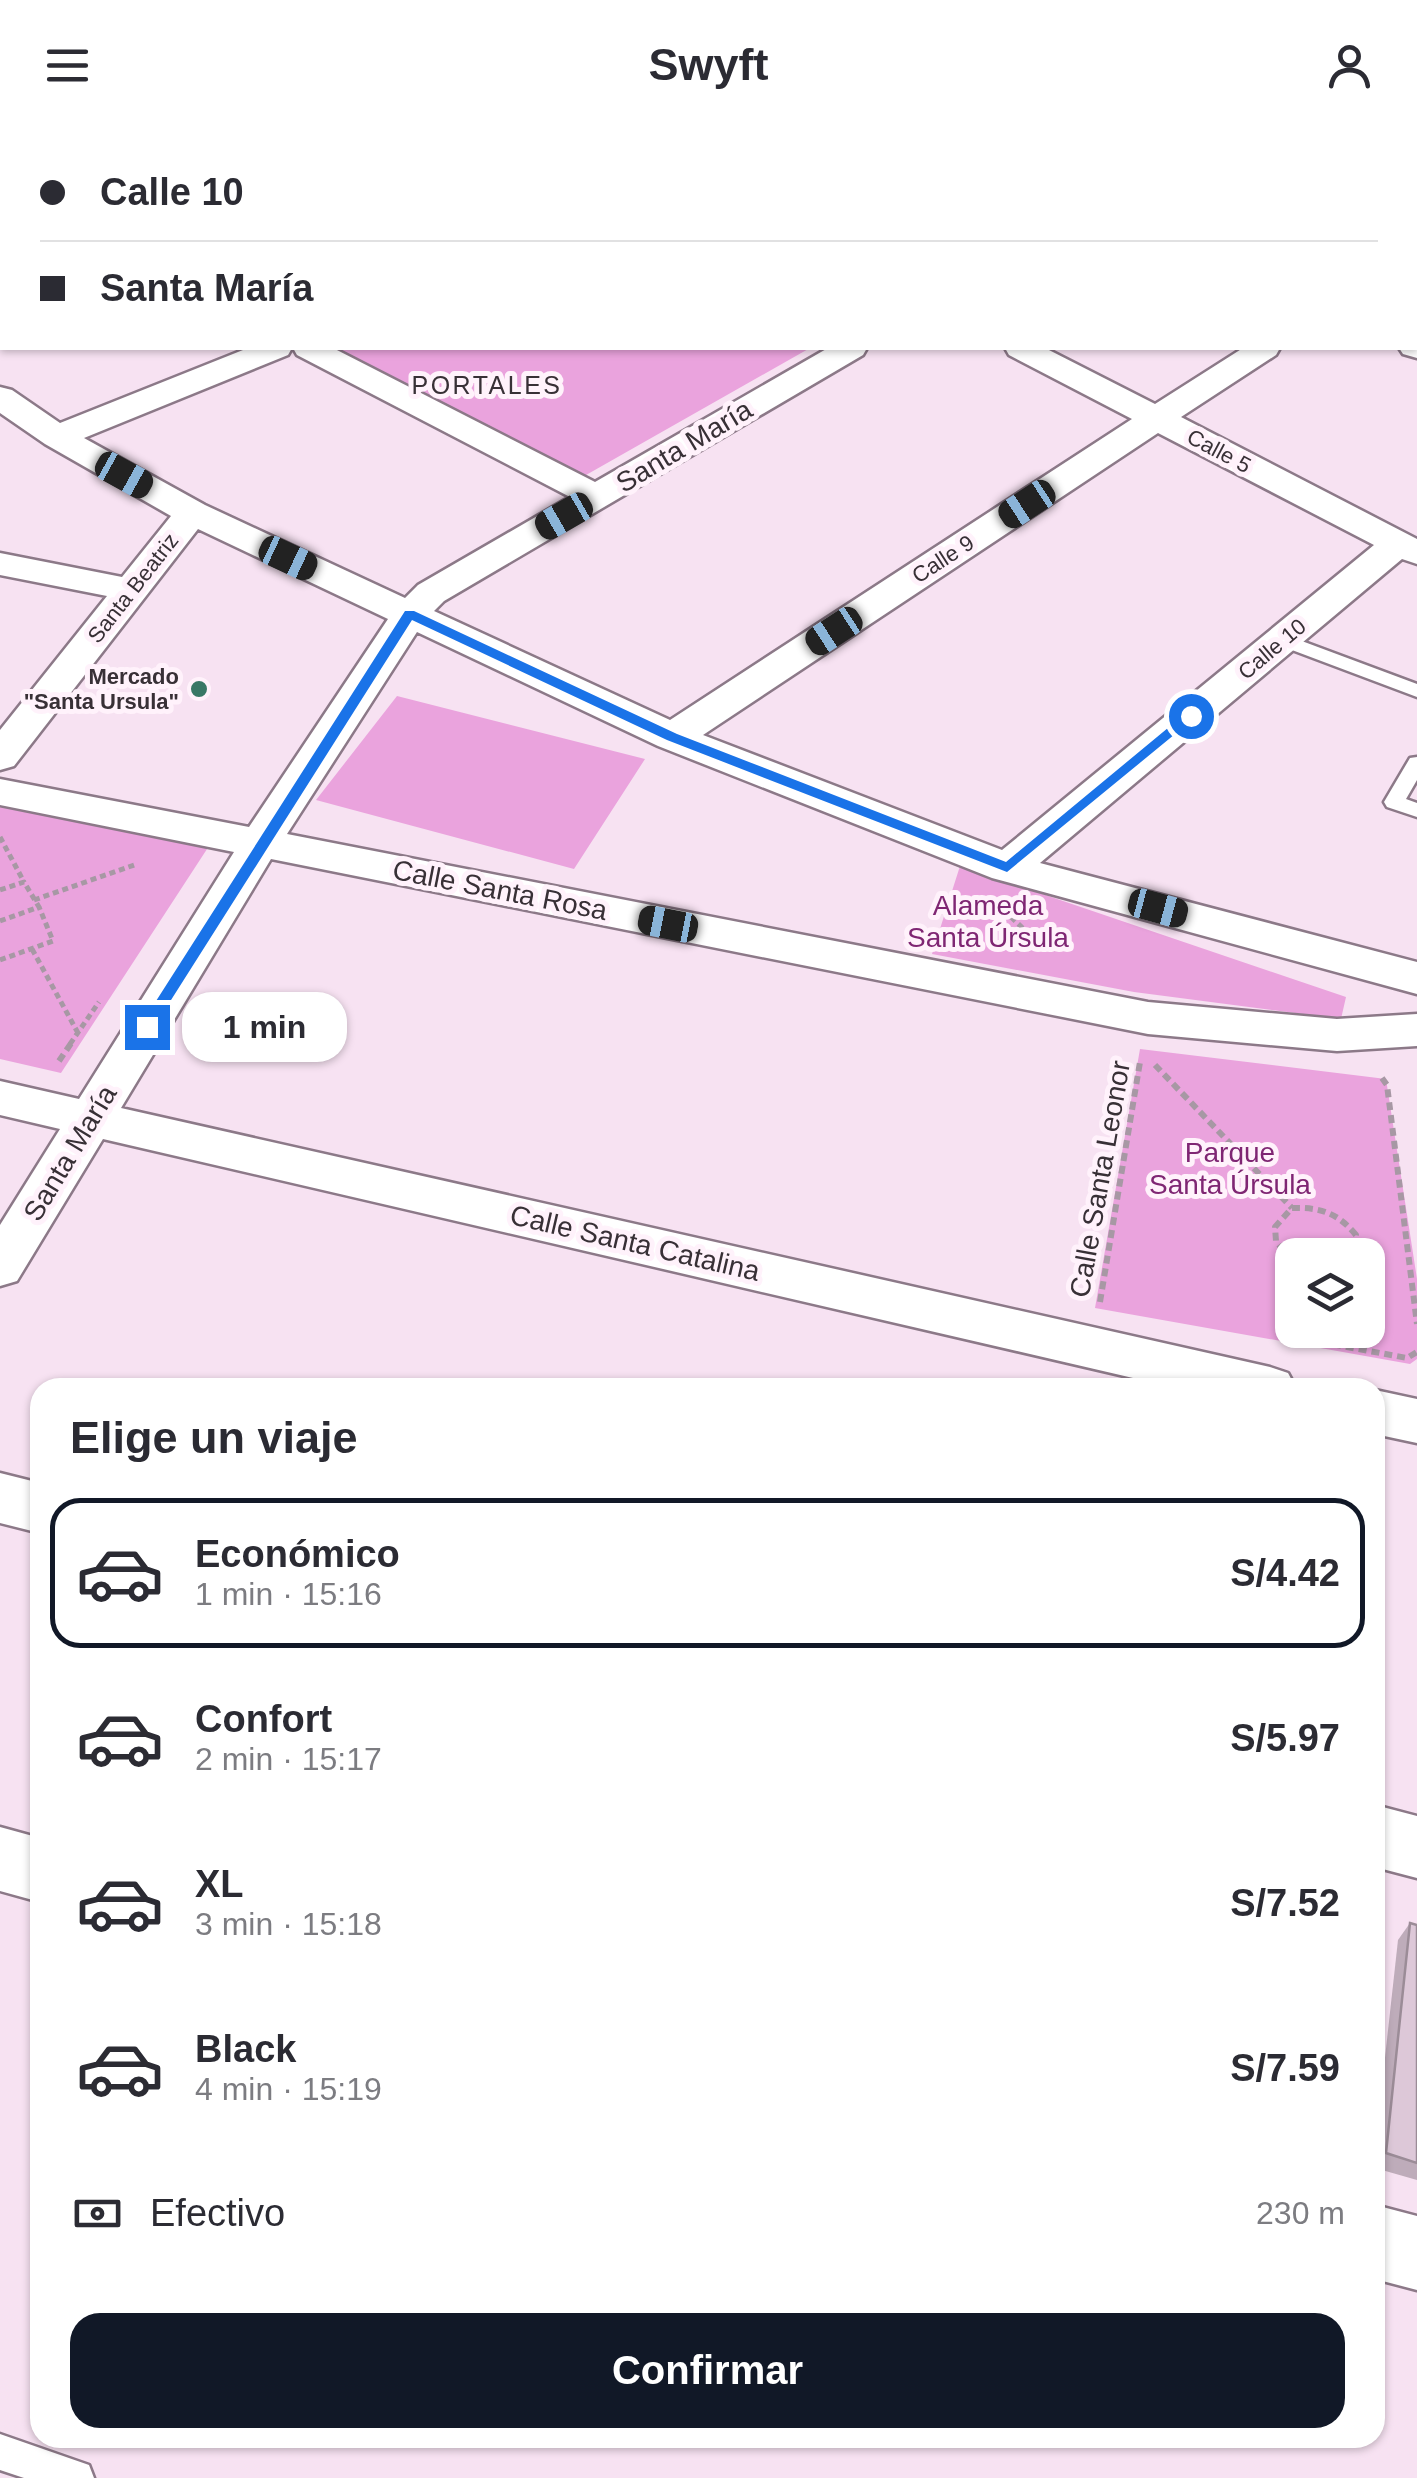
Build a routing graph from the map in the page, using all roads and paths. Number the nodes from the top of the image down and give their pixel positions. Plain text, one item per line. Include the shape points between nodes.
1 (271, 350) edge
2 (314, 350) edge
3 (848, 350) edge
4 (1025, 350) edge
5 (1261, 350) edge
6 (0, 397) edge
7 (1156, 419) junction
8 (57, 437) junction
9 (597, 498) junction
10 (192, 513) junction
11 (1407, 549) edge
12 (0, 564) edge
13 (131, 590) junction
14 (410, 614) junction
15 (1283, 640) junction
16 (1417, 691) edge
17 (672, 737) junction
18 (0, 757) edge
19 (1417, 763) edge
20 (0, 792) edge
21 (1417, 810) edge
22 (0, 837) edge
23 (260, 843) junction
24 (142, 862) dead end
25 (1007, 868) junction
26 (24, 882) junction
27 (0, 890) edge
28 (36, 904) junction
29 (0, 921) edge
30 (32, 949) junction
31 (0, 960) edge
32 (1417, 978) edge
33 (100, 1000) dead end
34 (1417, 1030) edge
35 (78, 1033) junction
36 (45, 1058) dead end
37 (1374, 1076) dead end
38 (0, 1098) edge
39 (90, 1119) junction
40 (1292, 1208) junction
41 (1276, 1238) edge
42 (1356, 1238) edge
43 (0, 1267) edge
44 (1417, 1324) edge
45 (1092, 1347) junction
46 (1362, 1348) edge
47 (1416, 1354) edge
48 (1227, 1378) edge
49 (1385, 1414) edge
50 (1417, 1421) edge
51 (0, 1498) edge
52 (30, 1506) edge
53 (1385, 1839) edge
54 (1417, 1847) edge
55 (0, 1859) edge
56 (30, 1867) edge
57 (1385, 2245) edge
58 (1417, 2253) edge
59 (0, 2452) edge
60 (76, 2478) edge

1 - 8 street
2 - 9 street
3 - 9 street, Santa María
4 - 7 street, Calle 5
5 - 7 street, Calle 9
6 - 8 street
7 - 11 street, Calle 5
7 - 17 street, Calle 9
8 - 10 street
9 - 14 street, Santa María via 431,593
10 - 13 street, Santa Beatriz
10 - 14 street
11 - 15 street, Calle 10
12 - 13 street
13 - 18 street, Santa Beatriz
14 - 17 street
14 - 23 street, Santa María
15 - 16 lane
15 - 25 street, Calle 10
17 - 25 street
19 - 21 lane via 1394,802
20 - 23 street, Calle Santa Rosa
22 - 26 path
23 - 34 street, Calle Santa Rosa via 1148,1018 1337,1036
23 - 39 street, Santa María
24 - 28 path
25 - 32 street
26 - 27 path
26 - 28 path
28 - 29 path
28 - 30 path via 54,941
30 - 31 path
30 - 35 path
33 - 35 path
35 - 36 path via 60,1062
37 - 44 path via 1387,1086
38 - 39 street, Calle Santa Catalina
39 - 43 street, Santa María
39 - 45 street, Calle Santa Catalina
40 - 41 path via 1275,1227
40 - 42 path via 1332,1211
40 - 45 path, Calle Santa Leonor via 1142,1052
45 - 48 street, Calle Santa Catalina
46 - 47 path via 1406,1358
49 - 50 street
51 - 52 main road
53 - 54 main road
55 - 56 main road
57 - 58 main road
59 - 60 lane

